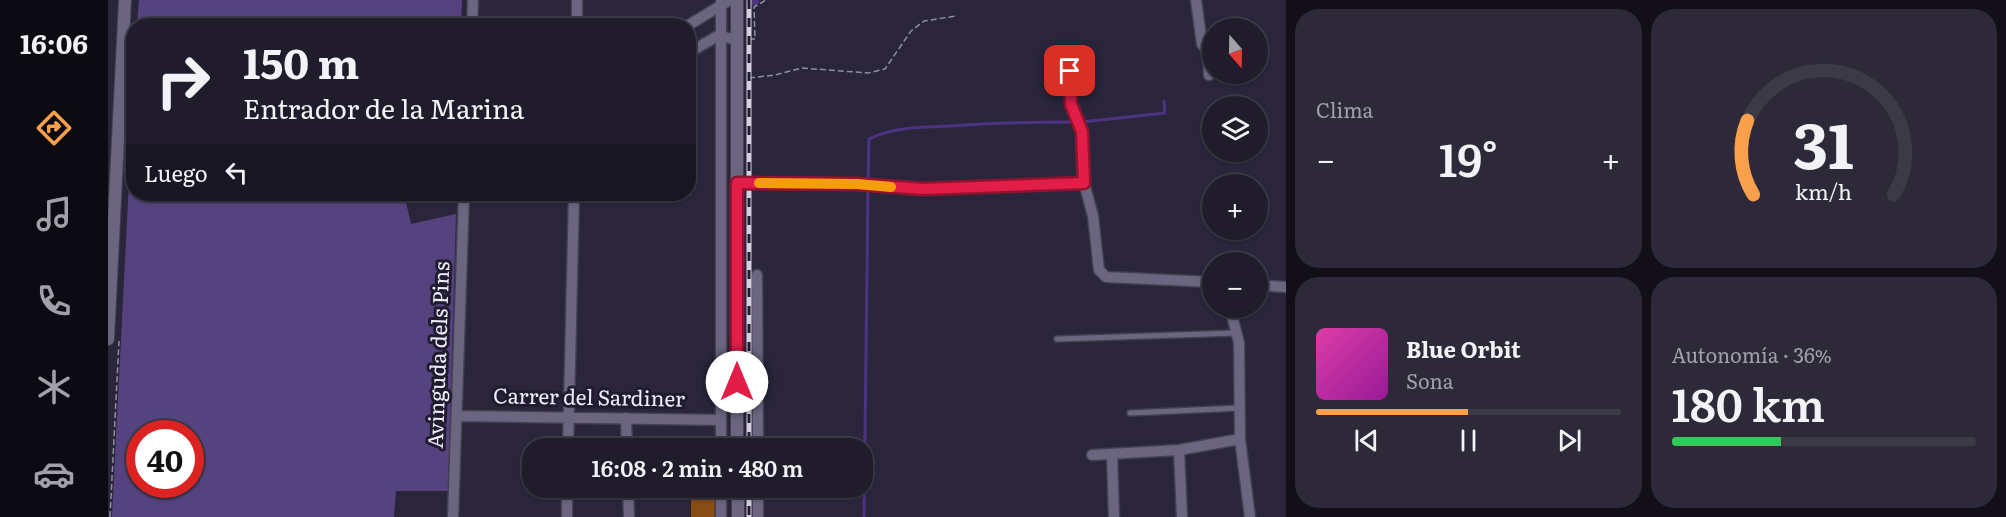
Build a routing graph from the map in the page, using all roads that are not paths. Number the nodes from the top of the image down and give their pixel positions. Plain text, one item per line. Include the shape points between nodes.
1 (125, 0) edge
2 (473, 0) edge
3 (577, 0) edge
4 (737, 0) edge
5 (1196, 0) edge
6 (724, 2) edge
7 (472, 18) edge
8 (577, 18) edge
9 (696, 20) edge
10 (721, 36) junction
11 (737, 40) junction
12 (1202, 44) edge
13 (696, 49) edge
14 (1069, 55) dead end
15 (114, 120) edge
16 (737, 183) junction
17 (1084, 183) junction
18 (464, 201) edge
19 (574, 201) edge
20 (757, 275) dead end
21 (1202, 282) edge
22 (1268, 286) edge
23 (1286, 287) edge
24 (1232, 318) edge
25 (1236, 333) junction
26 (108, 339) edge
27 (1057, 339) dead end
28 (1240, 408) junction
29 (1130, 412) dead end
30 (456, 416) junction
31 (569, 418) junction
32 (626, 418) junction
33 (722, 420) junction
34 (568, 438) edge
35 (627, 438) edge
36 (722, 438) edge
37 (737, 438) edge
38 (758, 438) edge
39 (1240, 439) junction
40 (1179, 450) junction
41 (1092, 454) dead end
42 (1112, 454) junction
43 (567, 498) edge
44 (628, 498) edge
45 (722, 498) edge
46 (738, 498) edge
47 (758, 498) edge
48 (453, 517) edge
49 (567, 517) edge
50 (628, 517) edge
51 (722, 517) edge
52 (738, 517) edge
53 (758, 517) edge
54 (1114, 517) edge
55 (1182, 517) edge
56 (1250, 517) edge

1 - 15 street
2 - 7 street
3 - 8 street
4 - 11 street
5 - 12 street
6 - 9 street
6 - 10 street
10 - 11 street
10 - 13 street
10 - 33 street
11 - 16 street
14 - 17 street via 1071,104 1082,132
15 - 26 street
16 - 17 street via 923,189
16 - 37 street
17 - 21 street via 1093,216 1099,270 1106,277
18 - 30 street, Avinguda dels Pins
19 - 31 street
20 - 38 street
22 - 23 street
24 - 25 street
25 - 27 lane
25 - 28 street
28 - 29 lane
28 - 39 street
30 - 31 street, Carrer del Sardiner
30 - 48 street, Avinguda dels Pins
31 - 32 street, Carrer del Sardiner
31 - 34 street
32 - 33 street, Carrer del Sardiner
32 - 35 street
33 - 36 street
39 - 40 street
39 - 56 street
40 - 42 street
40 - 55 street
41 - 42 street
42 - 54 street
43 - 49 street
44 - 50 street
45 - 51 street
46 - 52 street
47 - 53 street

